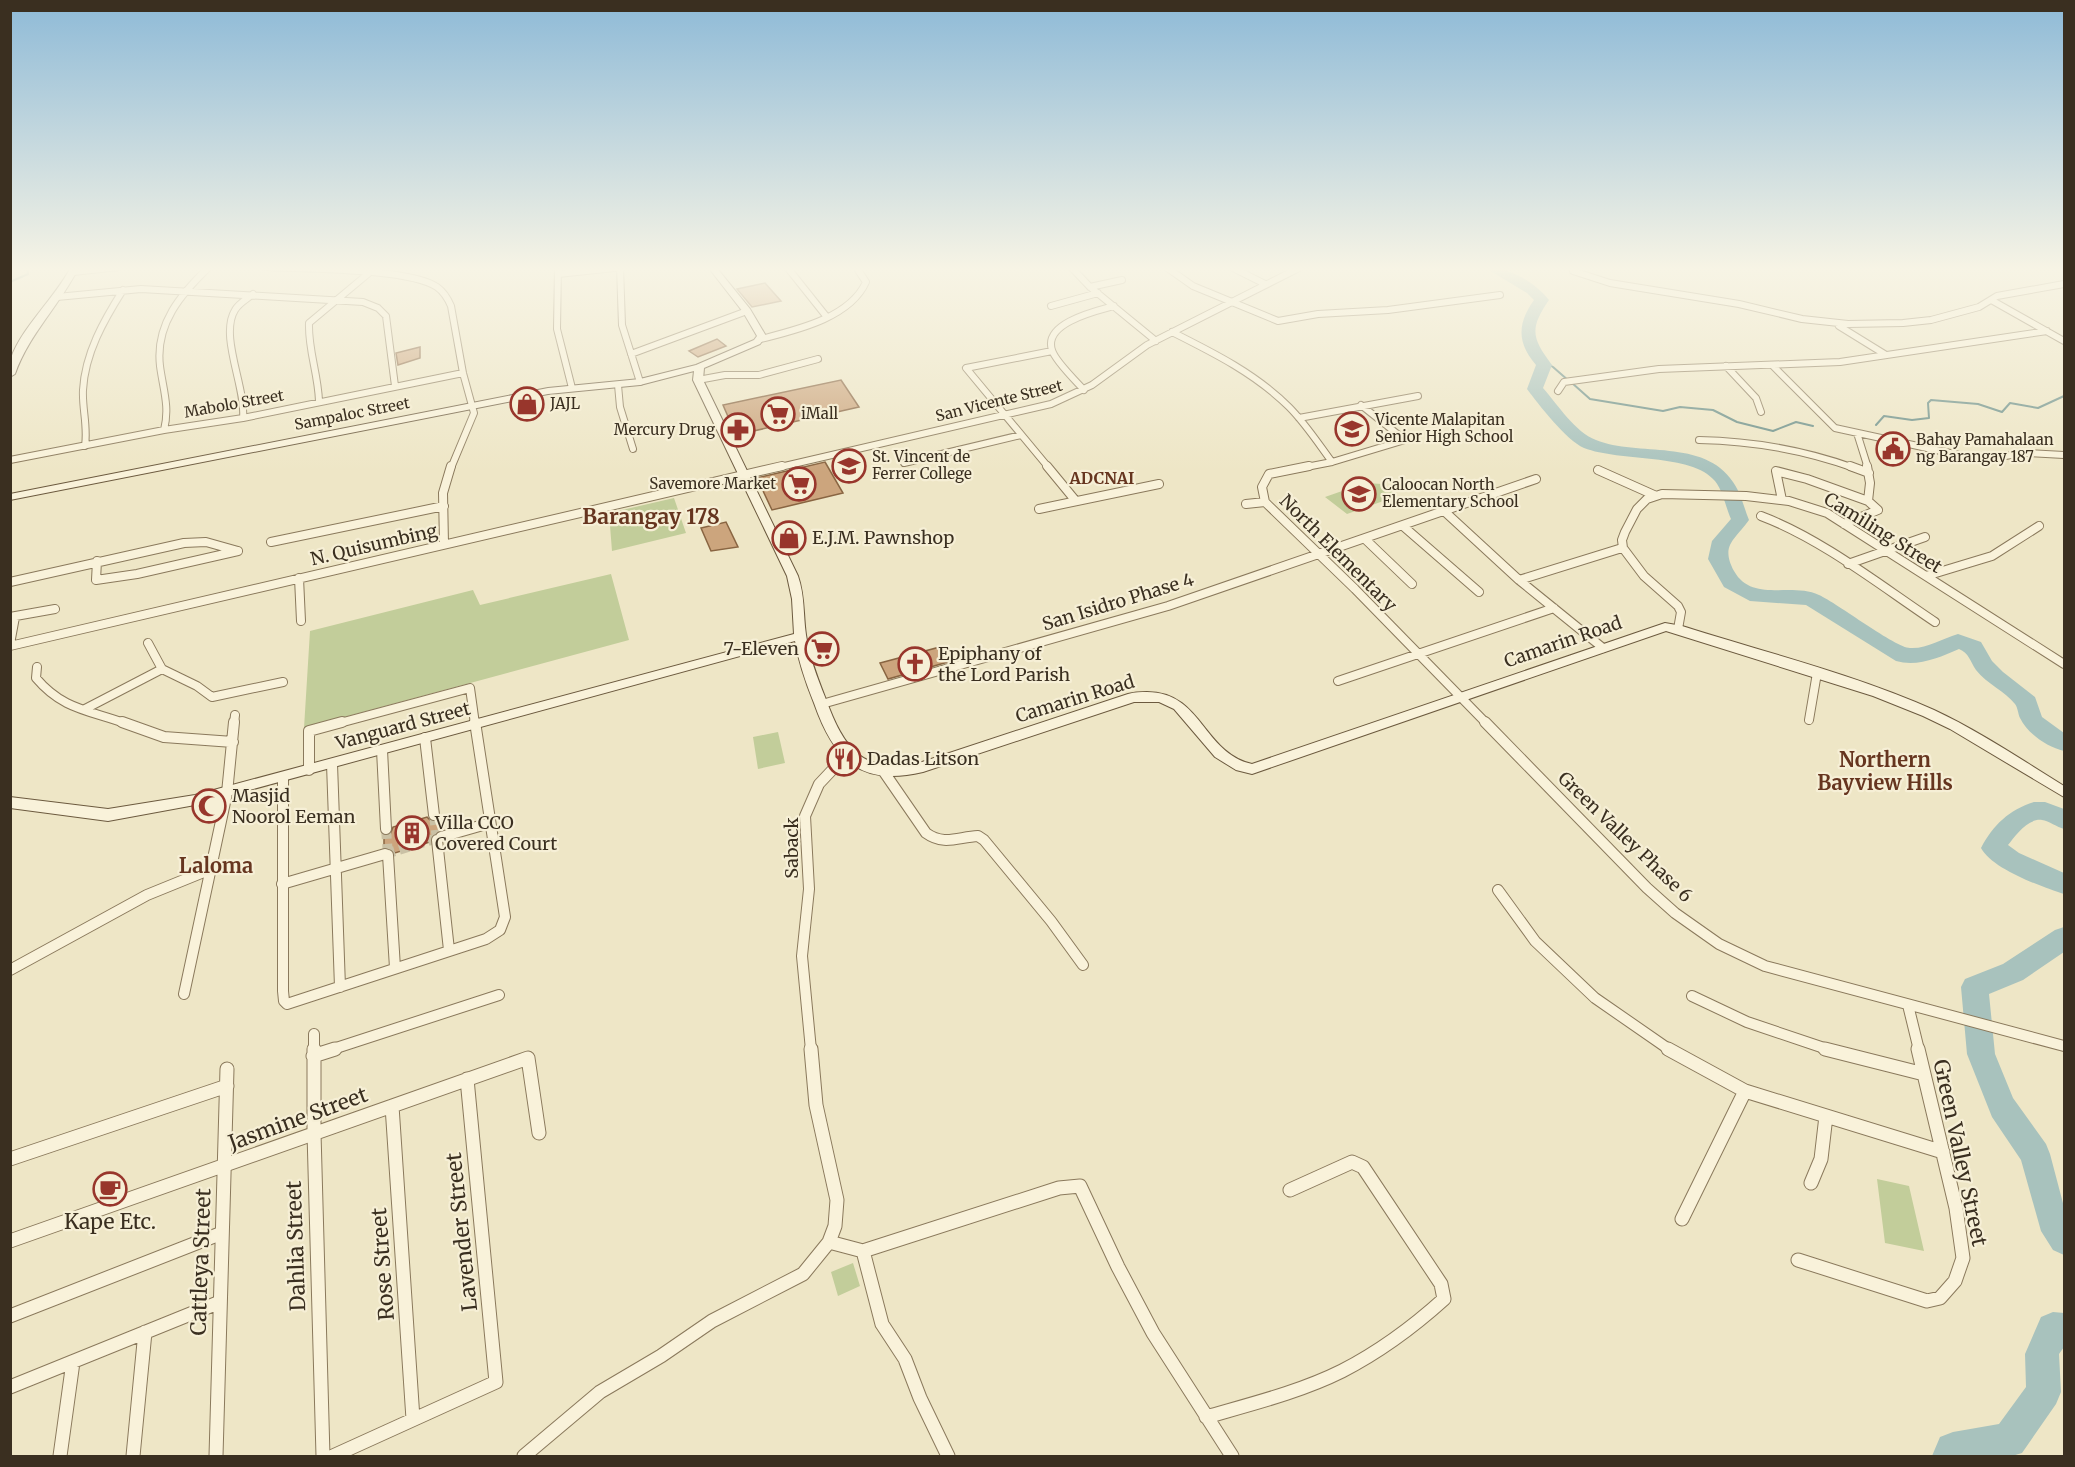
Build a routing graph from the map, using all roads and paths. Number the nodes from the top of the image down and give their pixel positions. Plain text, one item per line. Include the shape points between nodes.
1 (29, 335) edge
2 (95, 335) edge
3 (164, 335) edge
4 (232, 335) edge
5 (307, 335) edge
6 (389, 335) edge
7 (456, 335) edge
8 (558, 335) edge
9 (625, 335) edge
10 (681, 335) edge
11 (761, 335) edge
12 (770, 335) edge
13 (1054, 335) edge
14 (1150, 335) edge
15 (1165, 335) edge
16 (1179, 335) edge
17 (1854, 335) edge
18 (2017, 335) edge
19 (2061, 336) edge
20 (760, 339) junction
21 (1156, 340) junction
22 (2064, 341) edge
23 (1052, 351) junction
24 (631, 354) junction
25 (1886, 355) junction
26 (818, 359) dead end
27 (1772, 365) junction
28 (1726, 366) junction
29 (463, 373) junction
30 (10, 374) edge
31 (699, 374) junction
32 (640, 382) junction
33 (395, 386) junction
34 (618, 386) junction
35 (572, 388) junction
36 (1084, 390) junction
37 (1558, 391) dead end
38 (1418, 396) dead end
39 (319, 401) junction
40 (1361, 405) junction
41 (472, 406) junction
42 (1761, 412) dead end
43 (1005, 415) junction
44 (243, 418) junction
45 (1299, 418) junction
46 (165, 430) junction
47 (1857, 433) junction
48 (1021, 435) junction
49 (1699, 440) dead end
50 (85, 446) junction
51 (633, 449) dead end
52 (2064, 455) edge
53 (10, 460) edge
54 (1332, 462) junction
55 (904, 463) dead end
56 (1598, 470) dead end
57 (1869, 473) junction
58 (745, 474) junction
59 (1536, 479) dead end
60 (1159, 484) dead end
61 (1654, 495) junction
62 (10, 497) edge
63 (1075, 500) junction
64 (1782, 500) junction
65 (1868, 501) junction
66 (1265, 502) junction
67 (1246, 504) dead end
68 (444, 506) junction
69 (1039, 509) dead end
70 (1443, 510) junction
71 (1761, 516) dead end
72 (1844, 524) junction
73 (1403, 526) junction
74 (2039, 526) dead end
75 (1925, 537) dead end
76 (1365, 539) junction
77 (271, 542) dead end
78 (444, 544) junction
79 (1622, 548) junction
80 (1886, 550) junction
81 (1318, 555) junction
82 (97, 561) junction
83 (1848, 564) junction
84 (1926, 576) junction
85 (299, 578) junction
86 (1519, 580) junction
87 (10, 582) edge
88 (1412, 584) dead end
89 (1479, 592) dead end
90 (1554, 608) junction
91 (55, 609) dead end
92 (13, 617) edge
93 (301, 621) dead end
94 (1935, 622) dead end
95 (1678, 629) junction
96 (800, 636) junction
97 (148, 643) dead end
98 (10, 645) edge
99 (1603, 648) junction
100 (1418, 655) junction
101 (2064, 664) edge
102 (37, 667) dead end
103 (162, 669) junction
104 (1817, 673) junction
105 (1338, 681) dead end
106 (283, 682) dead end
107 (1460, 697) junction
108 (822, 704) junction
109 (85, 709) junction
110 (235, 715) dead end
111 (1809, 720) dead end
112 (475, 724) junction
113 (425, 738) junction
114 (233, 742) junction
115 (382, 750) junction
116 (850, 757) junction
117 (332, 764) junction
118 (309, 770) junction
119 (884, 772) junction
120 (283, 777) junction
121 (2064, 792) edge
122 (227, 793) junction
123 (10, 802) edge
124 (434, 815) tunnel mouth
125 (490, 823) junction
126 (386, 829) tunnel mouth
127 (336, 868) junction
128 (211, 869) junction
129 (282, 884) junction
130 (1498, 890) dead end
131 (449, 950) junction
132 (1083, 965) dead end
133 (395, 968) junction
134 (10, 970) edge
135 (340, 987) junction
136 (184, 994) dead end
137 (498, 995) dead end
138 (1692, 996) dead end
139 (1913, 1006) junction
140 (314, 1034) dead end
141 (2064, 1046) edge
142 (314, 1056) junction
143 (227, 1069) dead end
144 (1924, 1074) junction
145 (467, 1079) junction
146 (227, 1086) junction
147 (1745, 1091) junction
148 (392, 1106) junction
149 (1826, 1116) junction
150 (314, 1133) junction
151 (539, 1133) dead end
152 (1943, 1152) junction
153 (10, 1159) edge
154 (224, 1166) junction
155 (1811, 1183) dead end
156 (1290, 1190) dead end
157 (1682, 1219) dead end
158 (222, 1233) junction
159 (10, 1241) edge
160 (829, 1242) junction
161 (863, 1251) junction
162 (1798, 1260) dead end
163 (220, 1302) junction
164 (10, 1317) edge
165 (145, 1332) junction
166 (73, 1362) junction
167 (10, 1387) edge
168 (1206, 1418) junction
169 (413, 1419) junction
170 (60, 1456) edge
171 (133, 1456) edge
172 (216, 1456) edge
173 (323, 1456) edge
174 (333, 1456) edge
175 (524, 1456) edge
176 (948, 1456) edge
177 (1232, 1456) edge

1 - 30 main road
2 - 50 street via 85,373
3 - 46 street via 159,355 169,413
4 - 44 street via 244,396
5 - 39 street via 318,378
6 - 33 street
7 - 29 street
8 - 35 street
9 - 24 street
10 - 24 street
11 - 20 main road
12 - 20 street
13 - 23 street
14 - 21 street
15 - 21 street, San Vicente Street
16 - 45 street via 1249,374
17 - 25 street
18 - 25 street
19 - 22 street
20 - 31 main road
21 - 36 street, San Vicente Street
23 - 36 street
23 - 43 street via 966,368
24 - 32 street
25 - 27 street
26 - 31 street via 759,375
27 - 28 street
27 - 47 street via 1831,426
28 - 37 street via 1625,373 1562,383
28 - 42 street via 1756,398
29 - 33 street, Mabolo Street
29 - 41 street
31 - 32 main road, Sampaloc Street
31 - 58 main road, Camarin Road
32 - 34 main road, Sampaloc Street
33 - 39 street, Mabolo Street
34 - 35 main road, Sampaloc Street
34 - 51 street
35 - 41 main road, Sampaloc Street
36 - 43 street, San Vicente Street via 1051,404
38 - 40 street
39 - 44 street, Mabolo Street
40 - 45 street
40 - 54 street, North Elementary via 1405,440
41 - 62 main road, Sampaloc Street
41 - 68 street via 474,413 456,452
43 - 48 street
43 - 58 street, San Vicente Street
44 - 46 street, Mabolo Street
45 - 54 street
46 - 50 street, Mabolo Street
47 - 52 street via 1973,458 2026,453
47 - 57 street
48 - 55 street
48 - 63 street
49 - 57 street via 1780,447
50 - 53 street, Mabolo Street
54 - 66 street, North Elementary via 1269,474 1262,481
56 - 61 street
57 - 65 street
58 - 78 street, N. Quisumbing
58 - 96 main road, Camarin Road via 795,585
59 - 70 street, San Isidro Phase 4
60 - 63 street
61 - 64 street, Camiling Street
61 - 79 street via 1639,505
63 - 69 street
64 - 65 street via 1776,471
64 - 72 street, Camiling Street via 1810,505
65 - 72 street via 1878,510
66 - 67 street
66 - 81 street, North Elementary
68 - 77 street
68 - 78 street
70 - 73 street, San Isidro Phase 4
70 - 86 street
71 - 83 street via 1780,523
72 - 80 street, Camiling Street
73 - 76 street, San Isidro Phase 4
73 - 89 street
74 - 84 street via 1992,556
75 - 80 street
76 - 81 street, San Isidro Phase 4
76 - 88 street
78 - 85 street, N. Quisumbing
79 - 86 street
79 - 95 street via 1633,564 1678,606 1682,612
80 - 83 street
80 - 84 street, Camiling Street
81 - 100 street, North Elementary
81 - 108 street, San Isidro Phase 4 via 1098,627
82 - 82 street via 196,542 238,552 99,580 95,579
82 - 87 street
83 - 94 street
84 - 101 street, Camiling Street
85 - 93 street
85 - 98 street, N. Quisumbing
86 - 90 street
90 - 99 street
90 - 100 street
91 - 92 street
92 - 98 street
95 - 99 main road, Camarin Road via 1657,628
95 - 104 main road, Camarin Road
96 - 108 main road, Camarin Road
96 - 112 main road, Vanguard Street
97 - 103 street
99 - 107 main road, Camarin Road
100 - 105 street
100 - 107 street, North Elementary
102 - 109 street via 36,678 52,698
103 - 106 street via 212,697
103 - 109 street
104 - 111 street
104 - 121 main road, Camarin Road via 1942,719
107 - 119 main road, Camarin Road via 1252,770 1223,757 1171,699 1145,696 1083,712 923,767
107 - 139 street, Green Valley Phase 6 via 1647,888 1719,944 1765,966
108 - 116 main road, Camarin Road via 835,738
109 - 114 street via 164,737
110 - 114 street
112 - 113 main road, Vanguard Street
112 - 118 street via 469,688 310,730
112 - 125 street
113 - 115 main road, Vanguard Street
113 - 124 street
114 - 122 street
115 - 117 main road, Vanguard Street
115 - 126 street
116 - 119 main road, Camarin Road via 871,770
116 - 160 street, Saback via 819,784 805,816 809,889 802,956 816,1105 837,1200
117 - 118 main road, Vanguard Street
117 - 127 street
118 - 120 main road, Vanguard Street
119 - 132 street via 933,839 943,842 978,836 984,840
120 - 122 main road, Vanguard Street
120 - 129 street
122 - 123 main road, Vanguard Street via 108,814
122 - 128 street
125 - 131 street via 505,916 500,930 486,939
125 - 131 street via 439,839
127 - 129 street
127 - 133 street via 386,854
127 - 135 street
128 - 134 street via 147,895
128 - 136 street
129 - 135 street via 284,1001 293,1004
130 - 147 street via 1535,941 1616,1014 1664,1047
131 - 133 street
133 - 135 street
137 - 142 street
138 - 144 street via 1764,1030
139 - 141 street, Green Valley Phase 6
139 - 144 street, Green Valley Street
140 - 142 street, Dahlia Street
142 - 150 street, Dahlia Street
143 - 146 street, Cattleya Street
144 - 152 street, Green Valley Street
145 - 148 street, Jasmine Street
145 - 151 street, Jasmine Street via 528,1058
145 - 169 street, Lavender Street via 496,1382
146 - 153 street
146 - 154 street, Cattleya Street
147 - 149 street
147 - 157 street
148 - 150 street, Jasmine Street
148 - 169 street, Rose Street
149 - 152 street
149 - 155 street via 1820,1164
150 - 154 street, Jasmine Street
150 - 173 street, Dahlia Street
152 - 162 street, Green Valley Street via 1963,1258 1954,1281 1940,1298 1927,1301
154 - 158 street, Cattleya Street
154 - 159 street, Jasmine Street
156 - 168 street via 1352,1162 1363,1167 1441,1284 1444,1299 1431,1312 1331,1377
158 - 163 street, Cattleya Street
158 - 164 street
160 - 161 street
160 - 175 street via 803,1274 712,1321 600,1392
161 - 168 street via 1059,1188 1080,1186 1153,1333
161 - 176 street via 882,1324 905,1359
163 - 165 street
163 - 172 street, Cattleya Street
165 - 166 street
165 - 171 street
166 - 167 street
166 - 170 street
168 - 177 street
169 - 174 street

